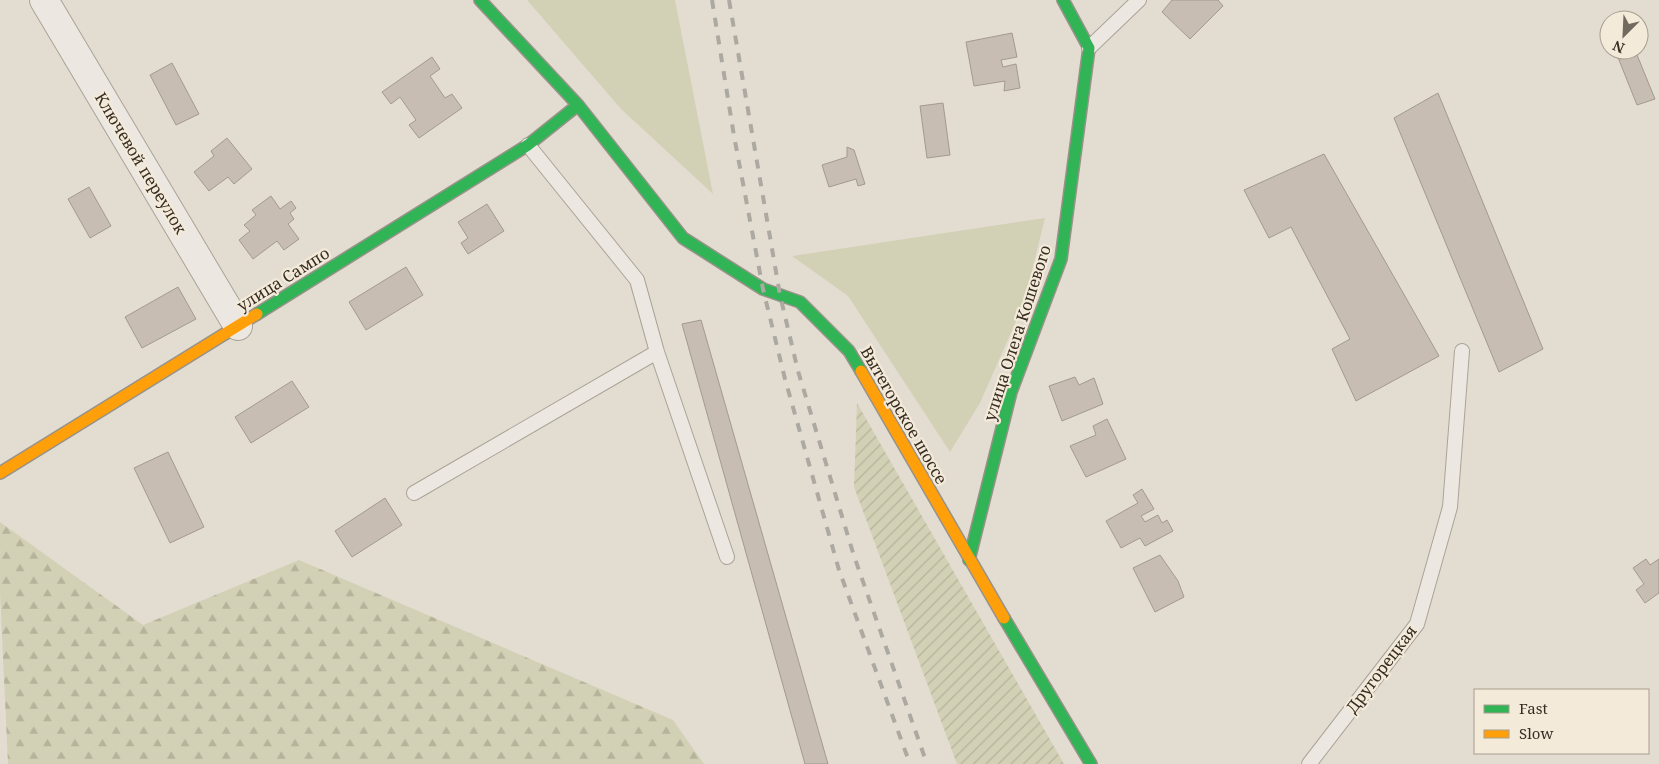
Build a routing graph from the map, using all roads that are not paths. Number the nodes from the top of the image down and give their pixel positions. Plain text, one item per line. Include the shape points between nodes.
1 (44, 0) edge
2 (480, 0) edge
3 (1063, 0) edge
4 (1139, 0) edge
5 (1089, 48) junction
6 (578, 105) junction
7 (528, 145) junction
8 (238, 326) junction
9 (1462, 351) dead end
10 (658, 352) junction
11 (0, 473) edge
12 (414, 493) dead end
13 (728, 557) dead end
14 (969, 560) junction
15 (1091, 764) edge
16 (1309, 764) edge

1 - 8 street, Ключевой переулок
2 - 6 street, Вытегорское шоссе
3 - 5 street
4 - 5 lane
5 - 14 street, улица Олега Кошевого via 1061,259 1011,392
6 - 7 street, улица Сампо
6 - 14 street, Вытегорское шоссе via 683,238 763,289 800,302 849,351
7 - 8 street, улица Сампо
7 - 10 lane via 637,280
8 - 11 street, улица Сампо
9 - 16 lane, Другорецкая via 1450,507 1417,624
10 - 12 lane
10 - 13 lane
14 - 15 street, Вытегорское шоссе

